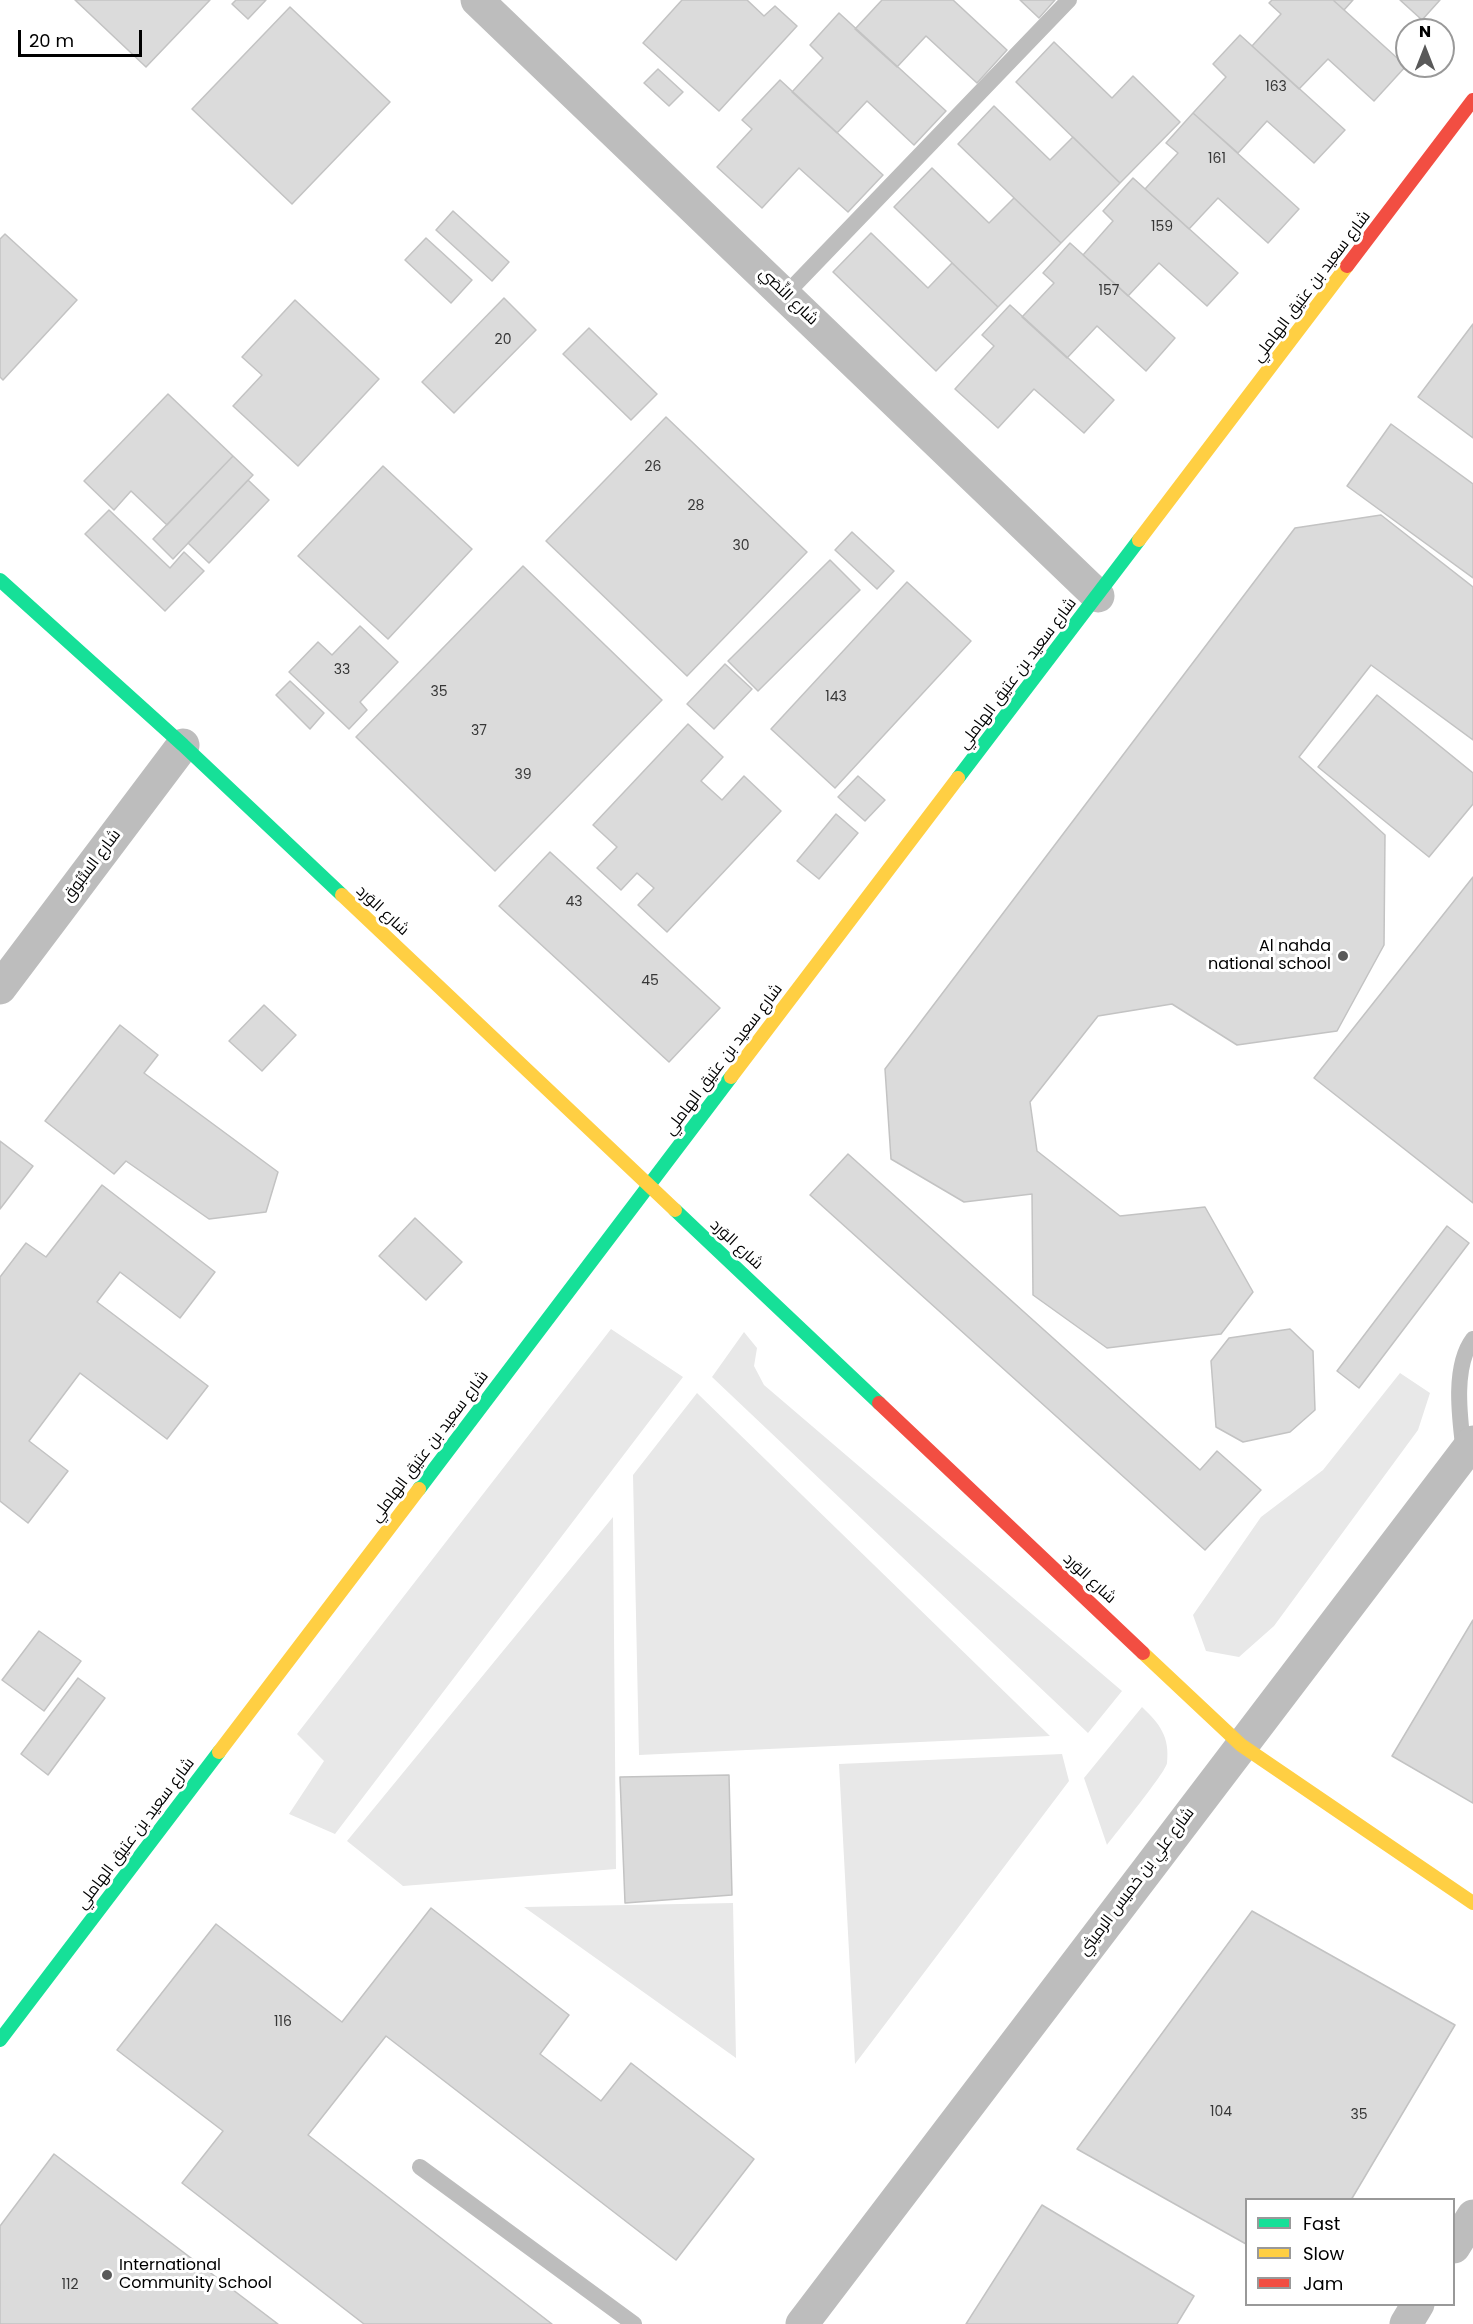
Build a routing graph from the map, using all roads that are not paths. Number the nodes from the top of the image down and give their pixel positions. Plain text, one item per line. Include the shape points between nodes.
1 (477, 0) edge
2 (1069, 0) edge
3 (1473, 100) edge
4 (786, 294) junction
5 (0, 580) edge
6 (1098, 596) junction
7 (183, 745) junction
8 (0, 988) edge
9 (649, 1185) junction
10 (1473, 1339) edge
11 (1468, 1448) edge
12 (1241, 1745) junction
13 (1473, 1903) edge
14 (0, 2040) edge
15 (420, 2167) dead end
16 (1473, 2216) edge
17 (1455, 2245) edge
18 (1417, 2306) edge
19 (634, 2324) edge
20 (802, 2324) edge
21 (1406, 2324) edge

1 - 4 street, شارع النِّصَي
2 - 4 lane
3 - 6 street, شارع سعيد بن عتيق الهاملي
4 - 6 street, شارع النِّصَي
5 - 7 street, شارع الوَرد
6 - 9 street, شارع سعيد بن عتيق الهاملي
7 - 8 street, شارع السُّبُوق
7 - 9 street, شارع الوَرد
9 - 12 street, شارع الوَرد
9 - 14 street, شارع سعيد بن عتيق الهاملي
10 - 11 lane via 1466,1349 1460,1384 1459,1419
11 - 12 street, شارع علي بن خميس الرميثي
12 - 13 street, شارع الوَرد
12 - 20 street, شارع علي بن خميس الرميثي
15 - 19 lane
16 - 17 street
18 - 21 street

